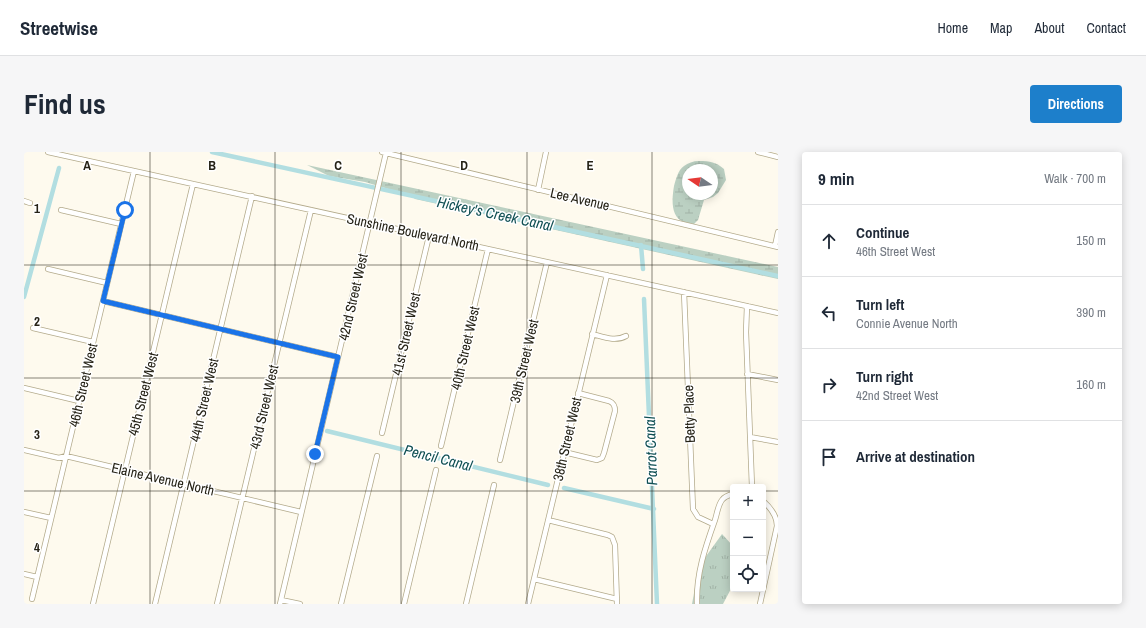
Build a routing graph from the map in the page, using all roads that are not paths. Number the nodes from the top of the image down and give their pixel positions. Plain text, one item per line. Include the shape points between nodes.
1 (48, 152) edge
2 (546, 152) edge
3 (758, 152) edge
4 (384, 153) edge
5 (778, 157) edge
6 (134, 171) junction
7 (193, 184) junction
8 (538, 190) junction
9 (252, 196) junction
10 (24, 201) edge
11 (30, 203) dead end
12 (61, 210) dead end
13 (311, 210) junction
14 (370, 223) junction
15 (121, 224) junction
16 (778, 232) edge
17 (429, 236) junction
18 (776, 247) edge
19 (488, 249) junction
20 (547, 262) junction
21 (48, 269) dead end
22 (607, 275) junction
23 (107, 283) junction
24 (684, 292) junction
25 (103, 301) junction
26 (747, 306) junction
27 (778, 313) edge
28 (162, 315) junction
29 (33, 328) dead end
30 (221, 329) junction
31 (592, 334) junction
32 (626, 336) dead end
33 (93, 342) junction
34 (280, 343) junction
35 (338, 357) junction
36 (747, 374) junction
37 (778, 380) edge
38 (24, 388) edge
39 (578, 393) junction
40 (80, 401) junction
41 (382, 433) dead end
42 (750, 437) junction
43 (778, 442) edge
44 (441, 446) dead end
45 (24, 450) edge
46 (564, 452) junction
47 (66, 456) junction
48 (377, 456) dead end
49 (500, 460) dead end
50 (125, 470) junction
51 (436, 470) dead end
52 (184, 484) junction
53 (752, 484) edge
54 (494, 485) dead end
55 (730, 495) edge
56 (243, 498) junction
57 (766, 504) edge
58 (24, 512) edge
59 (301, 512) junction
60 (51, 518) junction
61 (548, 520) junction
62 (713, 524) junction
63 (24, 574) edge
64 (38, 577) junction
65 (534, 579) junction
66 (32, 599) dead end
67 (617, 601) edge
68 (280, 602) edge
69 (93, 604) edge
70 (155, 604) edge
71 (218, 604) edge
72 (300, 604) edge
73 (341, 604) edge
74 (404, 604) edge
75 (466, 604) edge
76 (528, 604) edge
77 (697, 604) edge
78 (760, 604) edge

1 - 6 street, Sunshine Boulevard North
2 - 8 street
3 - 5 street
4 - 8 street, Lee Avenue
4 - 14 street, 42nd Street West
6 - 7 street, Sunshine Boulevard North
6 - 15 street, 46th Street West
7 - 9 street, Sunshine Boulevard North
7 - 28 street, 45th Street West
8 - 18 street, Lee Avenue
9 - 13 street, Sunshine Boulevard North
9 - 30 street, 44th Street West
10 - 11 street
12 - 15 street
13 - 14 street, Sunshine Boulevard North
13 - 34 street, 43rd Street West
14 - 17 street, Sunshine Boulevard North
14 - 35 street, 42nd Street West
15 - 23 street, 46th Street West
16 - 18 street
17 - 19 street, Sunshine Boulevard North
17 - 41 street, 41st Street West
19 - 20 street, Sunshine Boulevard North
19 - 44 street, 40th Street West
20 - 22 street, Sunshine Boulevard North
20 - 49 street, 39th Street West
21 - 23 street
22 - 24 street, Sunshine Boulevard North
22 - 31 street, 38th Street West
23 - 25 street, 46th Street West
24 - 26 street, Sunshine Boulevard North
24 - 62 street, Betty Place via 693,509 698,517
25 - 28 street
25 - 33 street, 46th Street West
26 - 27 street, Sunshine Boulevard North
26 - 36 street
28 - 30 street
28 - 50 street, 45th Street West
29 - 33 street
30 - 34 street
30 - 52 street, 44th Street West
31 - 32 street via 617,340
31 - 39 street, 38th Street West
33 - 40 street, 46th Street West
34 - 35 street
34 - 56 street, 43rd Street West
35 - 59 street, 42nd Street West
36 - 37 street
36 - 42 street
38 - 40 street
39 - 46 street, 38th Street West
39 - 46 street via 609,401 613,403 615,411 602,458 597,460
40 - 47 street, 46th Street West
42 - 43 street
42 - 53 street
45 - 47 street, Elaine Avenue North via 59,458
46 - 61 street, 38th Street West
47 - 50 street, Elaine Avenue North
47 - 60 street, 46th Street West
48 - 73 street
50 - 52 street, Elaine Avenue North
50 - 69 street, 45th Street West
51 - 74 street
52 - 56 street, Elaine Avenue North
52 - 70 street, 44th Street West
54 - 75 street
55 - 62 street via 722,500
56 - 59 street, Elaine Avenue North
56 - 71 street, 43rd Street West
57 - 78 street via 774,513 777,526
58 - 60 street
59 - 68 street, 42nd Street West
60 - 64 street, 46th Street West
61 - 65 street, 38th Street West
61 - 67 street via 612,537 615,545
62 - 77 street via 699,572
63 - 64 street
64 - 66 street, 46th Street West
65 - 67 street
65 - 76 street, 38th Street West
68 - 72 street

